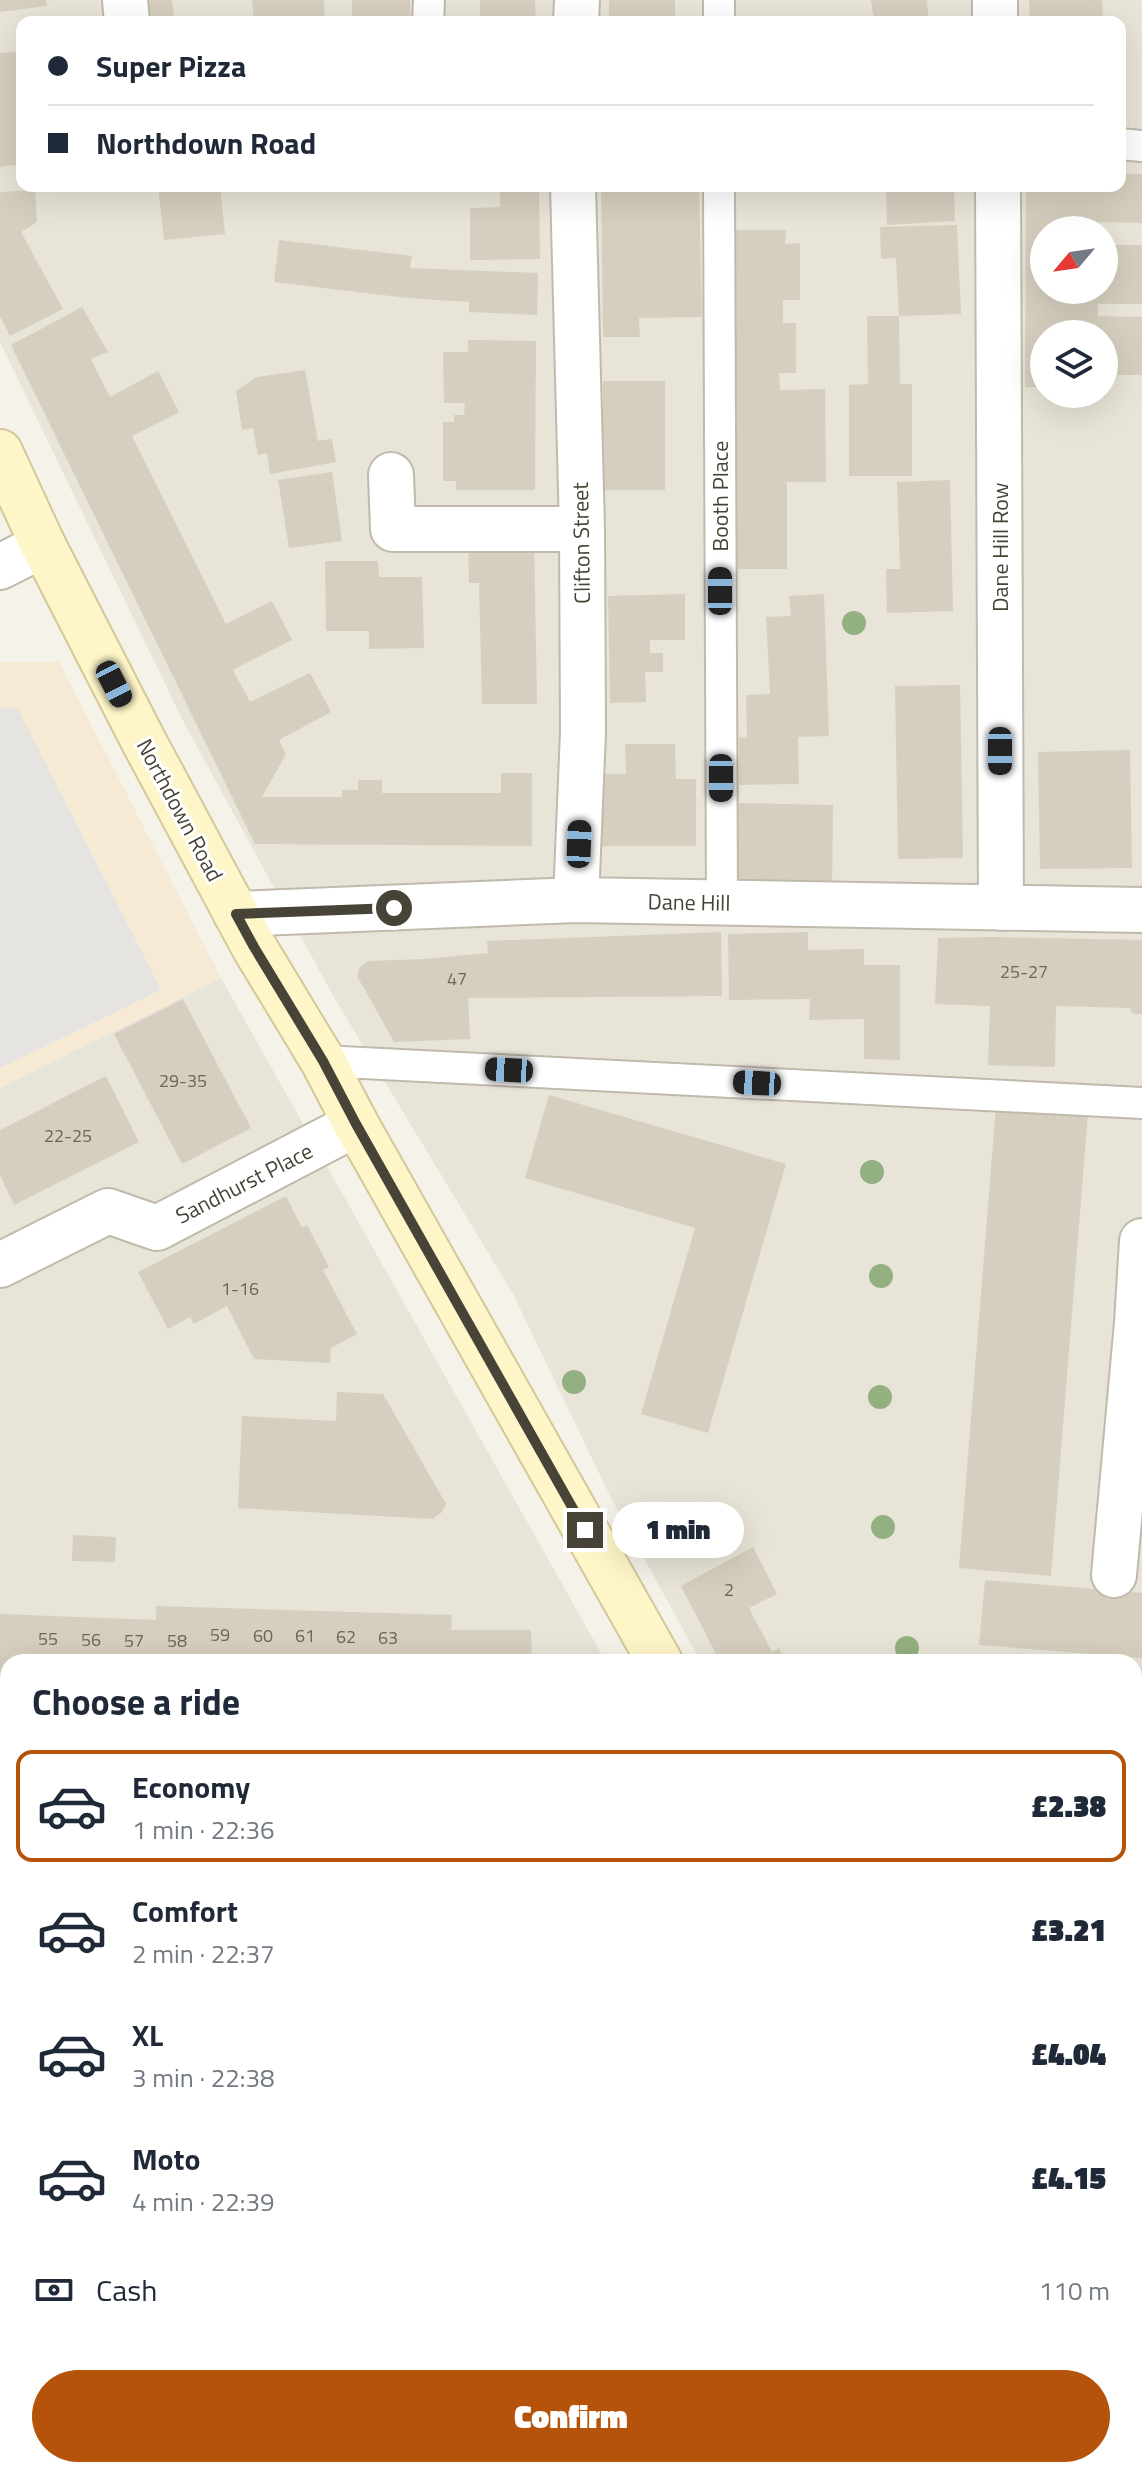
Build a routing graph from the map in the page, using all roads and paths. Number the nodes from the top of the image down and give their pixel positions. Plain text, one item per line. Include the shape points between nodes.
1 (573, 192) edge
2 (719, 192) edge
3 (998, 192) edge
4 (0, 452) edge
5 (391, 475) dead end
6 (582, 529) junction
7 (43, 545) junction
8 (0, 567) edge
9 (576, 900) junction
10 (722, 903) junction
11 (1001, 908) junction
12 (1142, 910) edge
13 (236, 914) junction
14 (323, 1061) junction
15 (1142, 1103) edge
16 (356, 1124) junction
17 (1142, 1241) edge
18 (0, 1265) edge
19 (1140, 1323) edge
20 (1114, 1575) dead end
21 (655, 1654) edge

1 - 6 street, Clifton Street
2 - 10 lane, Booth Place
3 - 11 street, Dane Hill Row
4 - 7 main road, Northdown Road
5 - 6 street via 393,529
6 - 9 street, Clifton Street via 583,732
7 - 8 street
7 - 13 main road, Northdown Road
9 - 10 street, Dane Hill
9 - 13 street, Dane Hill
10 - 11 street, Dane Hill
11 - 12 street, Dane Hill
13 - 14 main road, Northdown Road
14 - 15 lane
14 - 16 main road, Northdown Road
16 - 18 street, Sandhurst Place via 157,1228 108,1211
16 - 21 main road, Northdown Road
17 - 19 street
19 - 20 street

